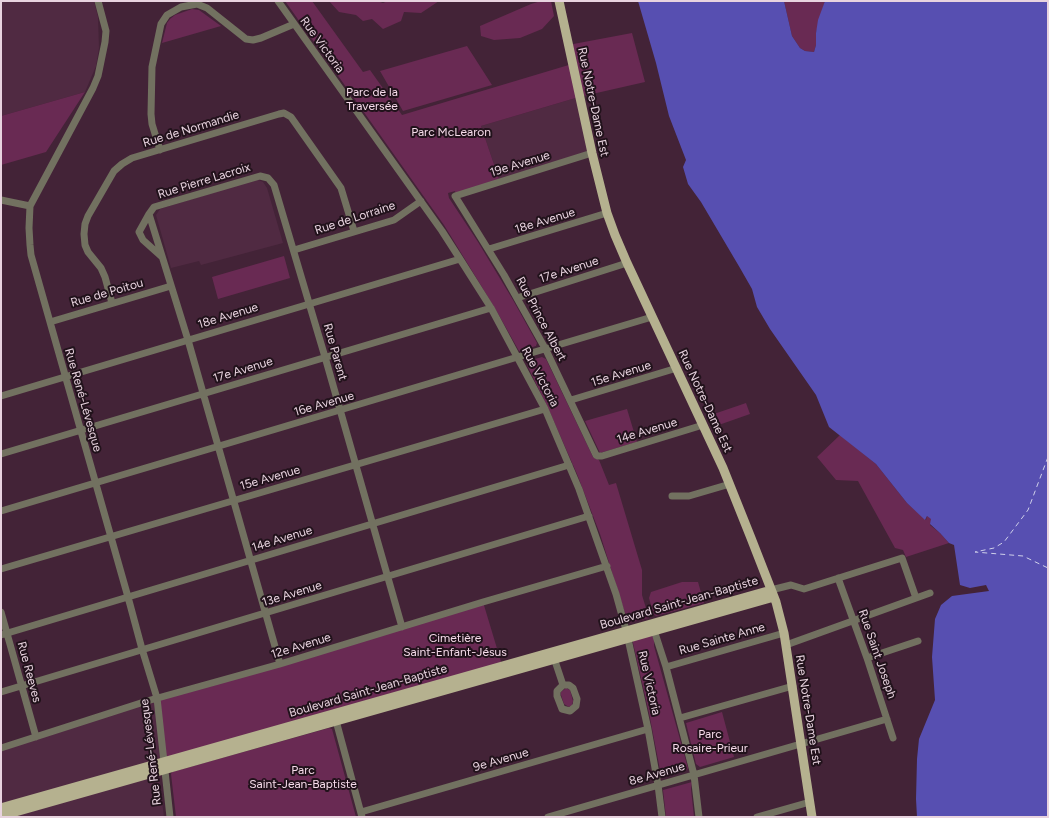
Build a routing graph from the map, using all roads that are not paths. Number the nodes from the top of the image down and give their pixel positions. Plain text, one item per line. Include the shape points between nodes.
1 (98, 1) edge
2 (278, 1) edge
3 (559, 1) edge
4 (294, 24) junction
5 (160, 150) junction
6 (592, 153) junction
7 (268, 178) joint
8 (455, 196) joint
9 (1, 200) edge
10 (421, 201) junction
11 (30, 206) junction
12 (607, 213) junction
13 (149, 214) junction
14 (354, 231) junction
15 (489, 249) junction
16 (294, 250) junction
17 (162, 257) junction
18 (460, 259) junction
19 (627, 263) junction
20 (171, 286) junction
21 (517, 298) junction
22 (112, 303) junction
23 (310, 303) junction
24 (491, 308) junction
25 (652, 317) junction
26 (50, 322) junction
27 (188, 340) junction
28 (546, 350) junction
29 (325, 357) junction
30 (518, 358) junction
31 (677, 368) junction
32 (65, 377) junction
33 (203, 393) junction
34 (1, 396) edge
35 (570, 400) junction
36 (545, 408) junction
37 (340, 411) junction
38 (703, 425) junction
39 (80, 430) junction
40 (218, 447) junction
41 (1, 454) edge
42 (598, 456) joint
43 (355, 464) junction
44 (569, 465) junction
45 (96, 483) junction
46 (730, 484) junction
47 (672, 496) dead end
48 (233, 500) junction
49 (1, 511) edge
50 (589, 516) junction
51 (372, 524) junction
52 (110, 536) junction
53 (251, 560) junction
54 (607, 566) junction
55 (1, 569) edge
56 (387, 576) junction
57 (838, 578) junction
58 (930, 593) dead end
59 (773, 594) junction
60 (128, 597) junction
61 (916, 598) junction
62 (1, 612) edge
63 (266, 613) junction
64 (854, 620) junction
65 (402, 627) junction
66 (653, 627) junction
67 (784, 633) junction
68 (4, 634) edge
69 (627, 634) junction
70 (918, 641) dead end
71 (786, 645) junction
72 (142, 649) junction
73 (553, 655) junction
74 (868, 658) junction
75 (280, 664) junction
76 (666, 667) junction
77 (563, 685) dead end
78 (21, 686) junction
79 (793, 686) junction
80 (1, 692) edge
81 (157, 698) junction
82 (335, 717) junction
83 (680, 718) junction
84 (887, 719) junction
85 (648, 729) junction
86 (36, 737) junction
87 (893, 738) dead end
88 (801, 744) junction
89 (1, 748) edge
90 (164, 765) junction
91 (694, 775) junction
92 (658, 785) junction
93 (76, 790) junction
94 (810, 802) junction
95 (1, 808) edge
96 (361, 814) edge
97 (1, 816) edge
98 (170, 817) edge
99 (548, 817) edge
100 (662, 817) edge
101 (699, 817) edge
102 (757, 817) edge
103 (812, 817) edge

1 - 11 street, Rue René-Lévesque via 106,31 98,76
2 - 4 street, Rue Victoria
3 - 6 main road, Rue Notre-Dame Est
4 - 5 street via 253,40 246,39 207,8 197,4 181,7 167,15 161,24 152,67 152,119
4 - 10 street, Rue Victoria
5 - 14 street, Rue de Normandie via 279,114 288,115 341,188
5 - 22 street, Rue de Normandie via 132,158 114,171 88,216 84,234 85,245 101,268
6 - 8 street, 19e Avenue
6 - 12 main road, Rue Notre-Dame Est
7 - 13 street, Rue Pierre Lacroix via 254,177 154,207
7 - 16 street, Rue Parent via 277,190
8 - 15 street, Rue Prince Albert
9 - 11 street
10 - 14 street, Rue de Lorraine via 394,220
10 - 18 street, Rue Victoria
11 - 26 street, Rue René-Lévesque via 28,228 31,255
12 - 15 street, 18e Avenue
12 - 19 main road, Rue Notre-Dame Est
13 - 17 street
13 - 17 street via 139,232 143,240
14 - 16 street, Rue de Lorraine
15 - 21 street, Rue Prince Albert
16 - 23 street, Rue Parent
17 - 20 street
18 - 23 street, 18e Avenue
18 - 24 street, Rue Victoria
19 - 21 street, 17e Avenue
19 - 25 main road, Rue Notre-Dame Est
20 - 22 street, Rue de Poitou
20 - 27 street
21 - 28 street, Rue Prince Albert
22 - 26 street, Rue de Poitou
23 - 27 street, 18e Avenue
23 - 29 street, Rue Parent
24 - 29 street, 17e Avenue
24 - 30 street, Rue Victoria
25 - 28 street, 16e Avenue
25 - 31 main road, Rue Notre-Dame Est
26 - 32 street, Rue René-Lévesque
27 - 32 street, 18e Avenue
27 - 33 street
28 - 30 street, 16e Avenue
28 - 35 street, Rue Prince Albert
29 - 33 street, 17e Avenue
29 - 37 street, Rue Parent
30 - 36 street, Rue Victoria
30 - 37 street, 16e Avenue
31 - 35 street, 15e Avenue
31 - 38 main road, Rue Notre-Dame Est
32 - 34 street, 18e Avenue
32 - 39 street, Rue René-Lévesque
33 - 39 street, 17e Avenue
33 - 40 street
35 - 42 street, Rue Prince Albert
36 - 43 street, 15e Avenue
36 - 44 street, Rue Victoria
37 - 40 street, 16e Avenue
37 - 43 street, Rue Parent
38 - 42 street, 14e Avenue
38 - 46 main road, Rue Notre-Dame Est
39 - 41 street, 17e Avenue
39 - 45 street, Rue René-Lévesque
40 - 45 street, 16e Avenue
40 - 48 street
43 - 48 street, 15e Avenue
43 - 51 street, Rue Parent
44 - 50 street, Rue Victoria
44 - 51 street, 14e Avenue
45 - 49 street, 16e Avenue
45 - 52 street, Rue René-Lévesque
46 - 47 street via 690,496
46 - 59 main road, Rue Notre-Dame Est
48 - 52 street, 15e Avenue
48 - 53 street
50 - 54 street, Rue Victoria
50 - 56 street, 13e Avenue
51 - 53 street, 14e Avenue
51 - 56 street, Rue Parent
52 - 55 street, 15e Avenue
52 - 60 street, Rue René-Lévesque
53 - 60 street, 14e Avenue
53 - 63 street
54 - 65 street, 12e Avenue
54 - 69 street, Rue Victoria
56 - 63 street, 13e Avenue
56 - 65 street, Rue Parent
57 - 59 street, Boulevard Saint-Jean-Baptiste via 804,589 791,585
57 - 61 street, Boulevard Saint-Jean-Baptiste via 902,558
57 - 64 street, Rue Saint Joseph
58 - 61 street
59 - 66 main road, Boulevard Saint-Jean-Baptiste
59 - 67 main road, Rue Notre-Dame Est
60 - 68 street, 14e Avenue
60 - 72 street, Rue René-Lévesque
61 - 64 street
62 - 68 street, Rue Reeves
63 - 72 street, 13e Avenue
63 - 75 street
64 - 71 street
64 - 74 street, Rue Saint Joseph
65 - 75 street, 12e Avenue
66 - 69 main road, Boulevard Saint-Jean-Baptiste
66 - 76 street
67 - 71 main road, Rue Notre-Dame Est
67 - 76 street, Rue Sainte Anne
68 - 78 street, Rue Reeves
69 - 73 main road, Boulevard Saint-Jean-Baptiste
69 - 85 street, Rue Victoria
70 - 74 street
71 - 79 main road, Rue Notre-Dame Est
72 - 78 street, 13e Avenue
72 - 81 street, Rue René-Lévesque
73 - 77 street
73 - 82 main road, Boulevard Saint-Jean-Baptiste
74 - 84 street, Rue Saint Joseph
75 - 81 street, 12e Avenue
76 - 83 street
78 - 80 street, 13e Avenue
78 - 86 street, Rue Reeves
79 - 83 street
79 - 88 main road, Rue Notre-Dame Est
81 - 86 street, 12e Avenue
81 - 90 street, Rue René-Lévesque
82 - 90 main road, Boulevard Saint-Jean-Baptiste
82 - 96 street
83 - 91 street
84 - 87 street, Rue Saint Joseph
84 - 88 street, 8e Avenue
85 - 92 street, Rue Victoria
85 - 96 street, 9e Avenue
86 - 89 street, 12e Avenue
88 - 91 street, 8e Avenue
88 - 94 main road, Rue Notre-Dame Est
90 - 93 main road, Boulevard Saint-Jean-Baptiste
90 - 98 street, Rue René-Lévesque
91 - 92 street, 8e Avenue
91 - 101 street
92 - 99 street, 8e Avenue
92 - 100 street, Rue Victoria
93 - 95 main road, Boulevard Saint-Jean-Baptiste
93 - 97 main road, Boulevard Saint-Jean-Baptiste
94 - 102 street
94 - 103 main road, Rue Notre-Dame Est

